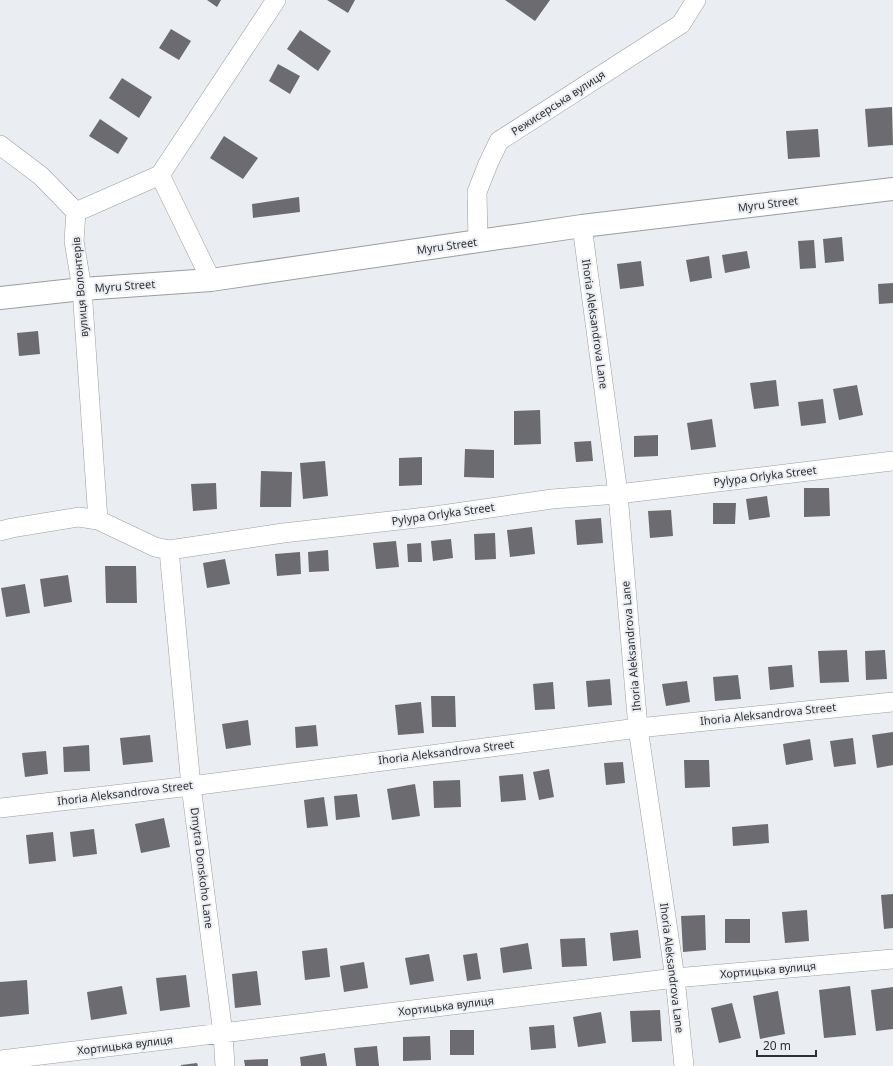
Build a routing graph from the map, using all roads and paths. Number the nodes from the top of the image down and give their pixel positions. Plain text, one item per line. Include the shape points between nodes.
1 (276, 0) edge
2 (696, 0) edge
3 (0, 145) edge
4 (160, 175) junction
5 (893, 189) edge
6 (76, 212) junction
7 (582, 226) junction
8 (478, 241) junction
9 (211, 280) junction
10 (82, 289) junction
11 (0, 298) edge
12 (893, 461) edge
13 (618, 494) junction
14 (98, 520) junction
15 (0, 531) edge
16 (169, 550) junction
17 (893, 702) edge
18 (638, 728) junction
19 (191, 786) junction
20 (0, 808) edge
21 (893, 959) edge
22 (675, 978) junction
23 (223, 1034) junction
24 (0, 1060) edge
25 (225, 1066) edge
26 (684, 1066) edge

1 - 4 street
2 - 8 street, Режисерська вулиця via 681,24 499,141 477,192
3 - 6 street via 41,176
4 - 6 street
4 - 9 street
5 - 7 street, Myru Street
6 - 10 street, вулиця Волонтерів via 74,240
7 - 8 street, Myru Street
7 - 13 street, Ihoria Aleksandrova Lane
8 - 9 street, Myru Street
9 - 10 street, Myru Street
10 - 11 street, Myru Street
10 - 14 street, вулиця Волонтерів
12 - 13 street, Pylypa Orlyka Street
13 - 16 street, Pylypa Orlyka Street via 552,499
13 - 18 street, Ihoria Aleksandrova Lane
14 - 15 street, Pylypa Orlyka Street via 79,517
14 - 16 street, Pylypa Orlyka Street via 155,547
16 - 19 street, Dmytra Donskoho Lane
17 - 18 street, Ihoria Aleksandrova Street
18 - 19 street, Ihoria Aleksandrova Street
18 - 22 street, Ihoria Aleksandrova Lane
19 - 20 street, Ihoria Aleksandrova Street
19 - 23 street, Dmytra Donskoho Lane
21 - 22 street, Хортицька вулиця
22 - 23 street, Хортицька вулиця
22 - 26 street, Ihoria Aleksandrova Lane
23 - 24 street, Хортицька вулиця
23 - 25 street, Dmytra Donskoho Lane

